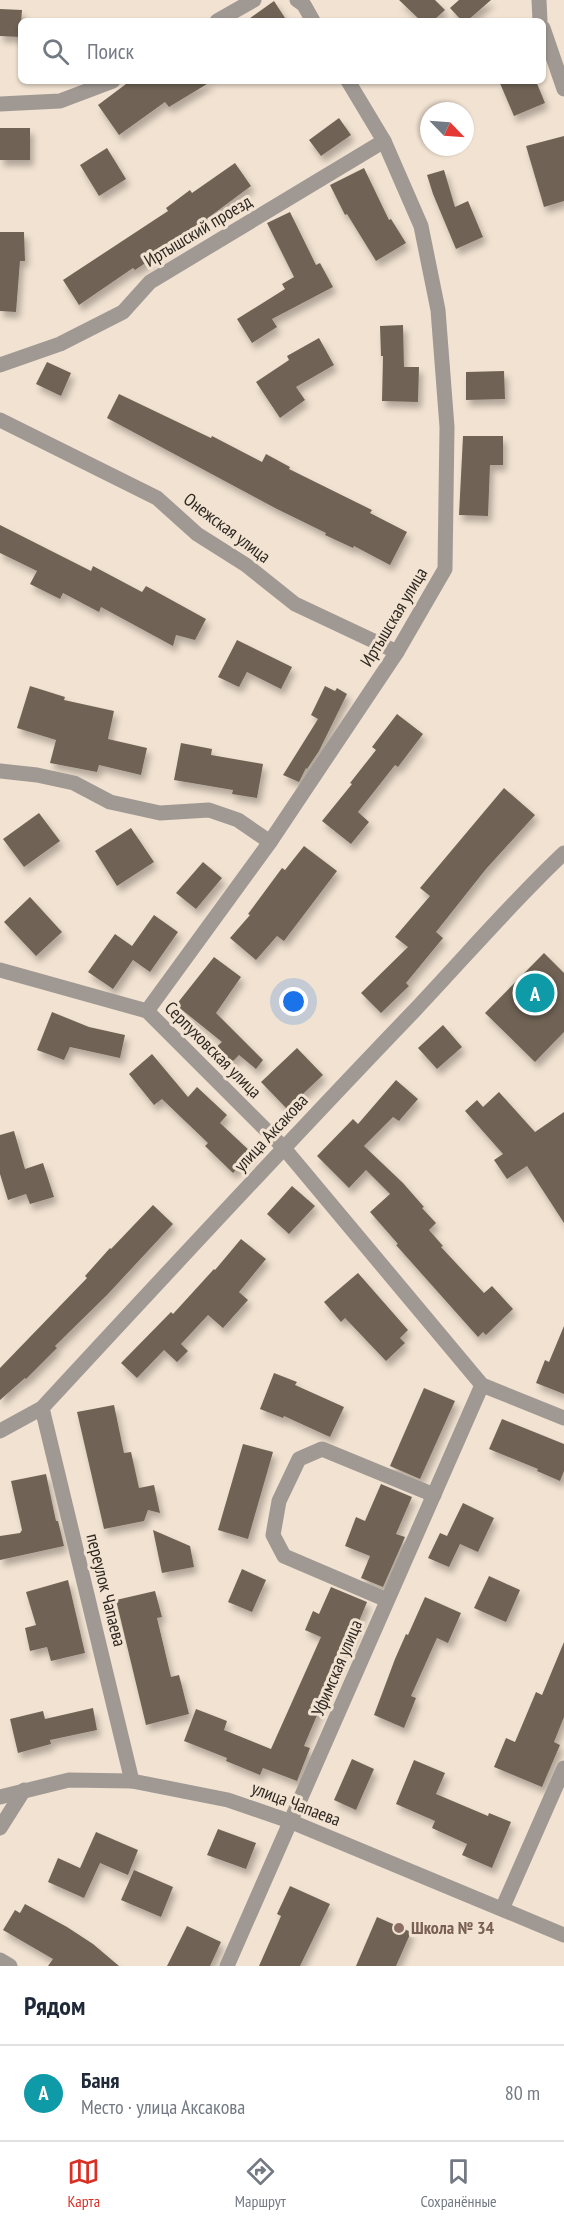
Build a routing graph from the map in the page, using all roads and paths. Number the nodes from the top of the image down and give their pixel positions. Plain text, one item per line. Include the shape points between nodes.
1 (254, 0) edge
2 (297, 0) edge
3 (539, 0) edge
4 (222, 18) edge
5 (312, 18) edge
6 (540, 18) edge
7 (546, 37) edge
8 (105, 84) edge
9 (350, 84) edge
10 (564, 89) edge
11 (0, 104) edge
12 (384, 141) junction
13 (0, 365) edge
14 (0, 420) edge
15 (398, 652) junction
16 (0, 771) edge
17 (270, 842) junction
18 (564, 853) edge
19 (0, 970) edge
20 (147, 1011) junction
21 (283, 1147) junction
22 (482, 1385) junction
23 (42, 1408) junction
24 (564, 1418) edge
25 (0, 1431) edge
26 (434, 1495) junction
27 (387, 1600) junction
28 (564, 1768) edge
29 (132, 1781) junction
30 (24, 1790) junction
31 (0, 1797) edge
32 (292, 1822) junction
33 (0, 1828) edge
34 (502, 1909) junction
35 (564, 1935) edge
36 (0, 1960) edge
37 (10, 1966) edge
38 (227, 1966) edge

1 - 4 street
2 - 5 street
3 - 6 street
7 - 10 street
8 - 11 street via 60,101
9 - 12 street, Иртышская улица
12 - 13 street, Иртышский проезд via 150,282 123,312 60,344
12 - 15 street, Иртышская улица via 422,226 438,310 447,427 445,569
14 - 15 street, Онежская улица via 157,498 198,534 295,604
15 - 17 street, Иртышская улица
16 - 17 street via 74,783 110,802 160,813 209,810 237,820
17 - 20 street, Иртышская улица
18 - 21 street, улица Аксакова
19 - 20 street, Серпуховская улица
20 - 21 street, Серпуховская улица
21 - 22 street, Серпуховская улица
21 - 23 street, улица Аксакова
22 - 24 street
22 - 26 street, Уфимская улица
23 - 25 street, улица Аксакова
23 - 29 street, переулок Чапаева
26 - 27 street, Уфимская улица
26 - 27 street via 322,1449 299,1459 279,1501 273,1535 284,1556
27 - 32 street, Уфимская улица
28 - 34 street
29 - 30 street, улица Чапаева via 69,1780
29 - 32 street, улица Чапаева via 228,1800
30 - 31 street, улица Чапаева
30 - 33 street
32 - 34 street, улица Чапаева
32 - 38 street, Уфимская улица
34 - 35 street, улица Чапаева
36 - 37 street

